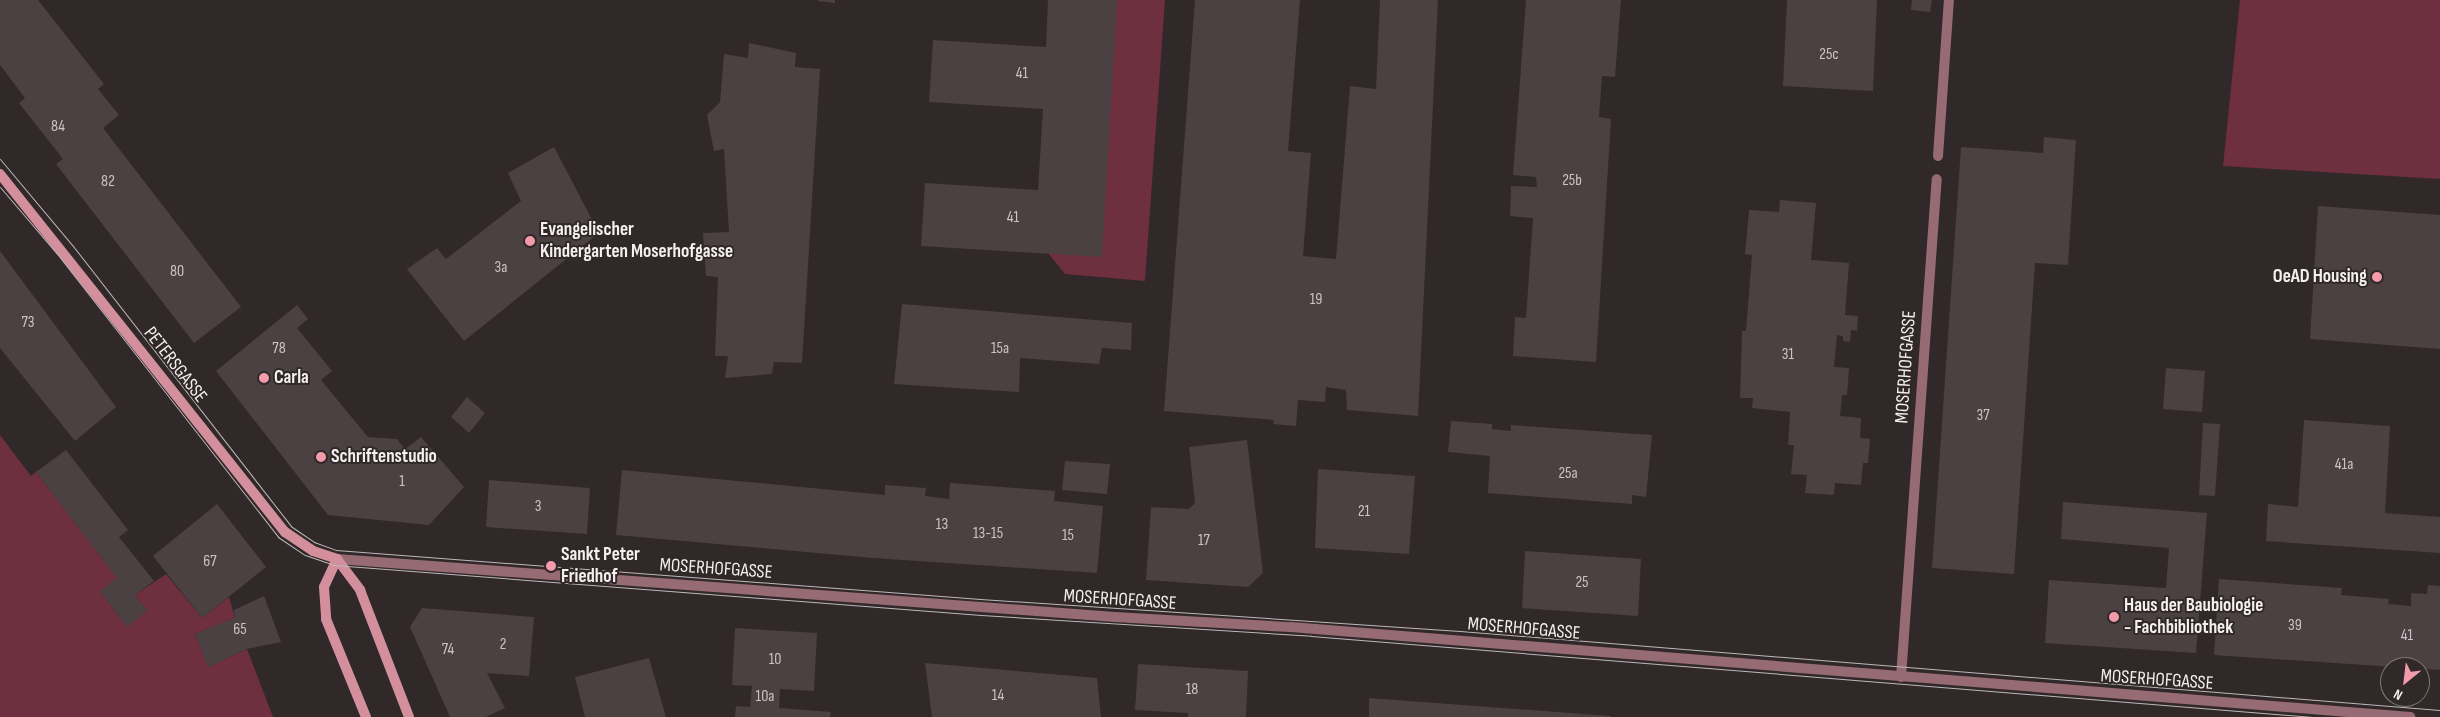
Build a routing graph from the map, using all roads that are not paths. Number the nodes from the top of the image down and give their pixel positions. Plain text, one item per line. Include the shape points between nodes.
1 (1950, 0) edge
2 (1938, 156) dead end
3 (0, 174) edge
4 (1937, 179) dead end
5 (337, 559) junction
6 (1901, 677) junction
7 (366, 717) edge
8 (409, 717) edge
9 (2410, 717) edge

1 - 2 street
3 - 5 main road, PETERSGASSE via 285,532 313,551
4 - 6 street, MOSERHOFGASSE
5 - 6 street, MOSERHOFGASSE via 1115,617 1291,627
5 - 7 main road via 324,587 326,619
5 - 8 main road via 360,590
6 - 9 street, MOSERHOFGASSE

